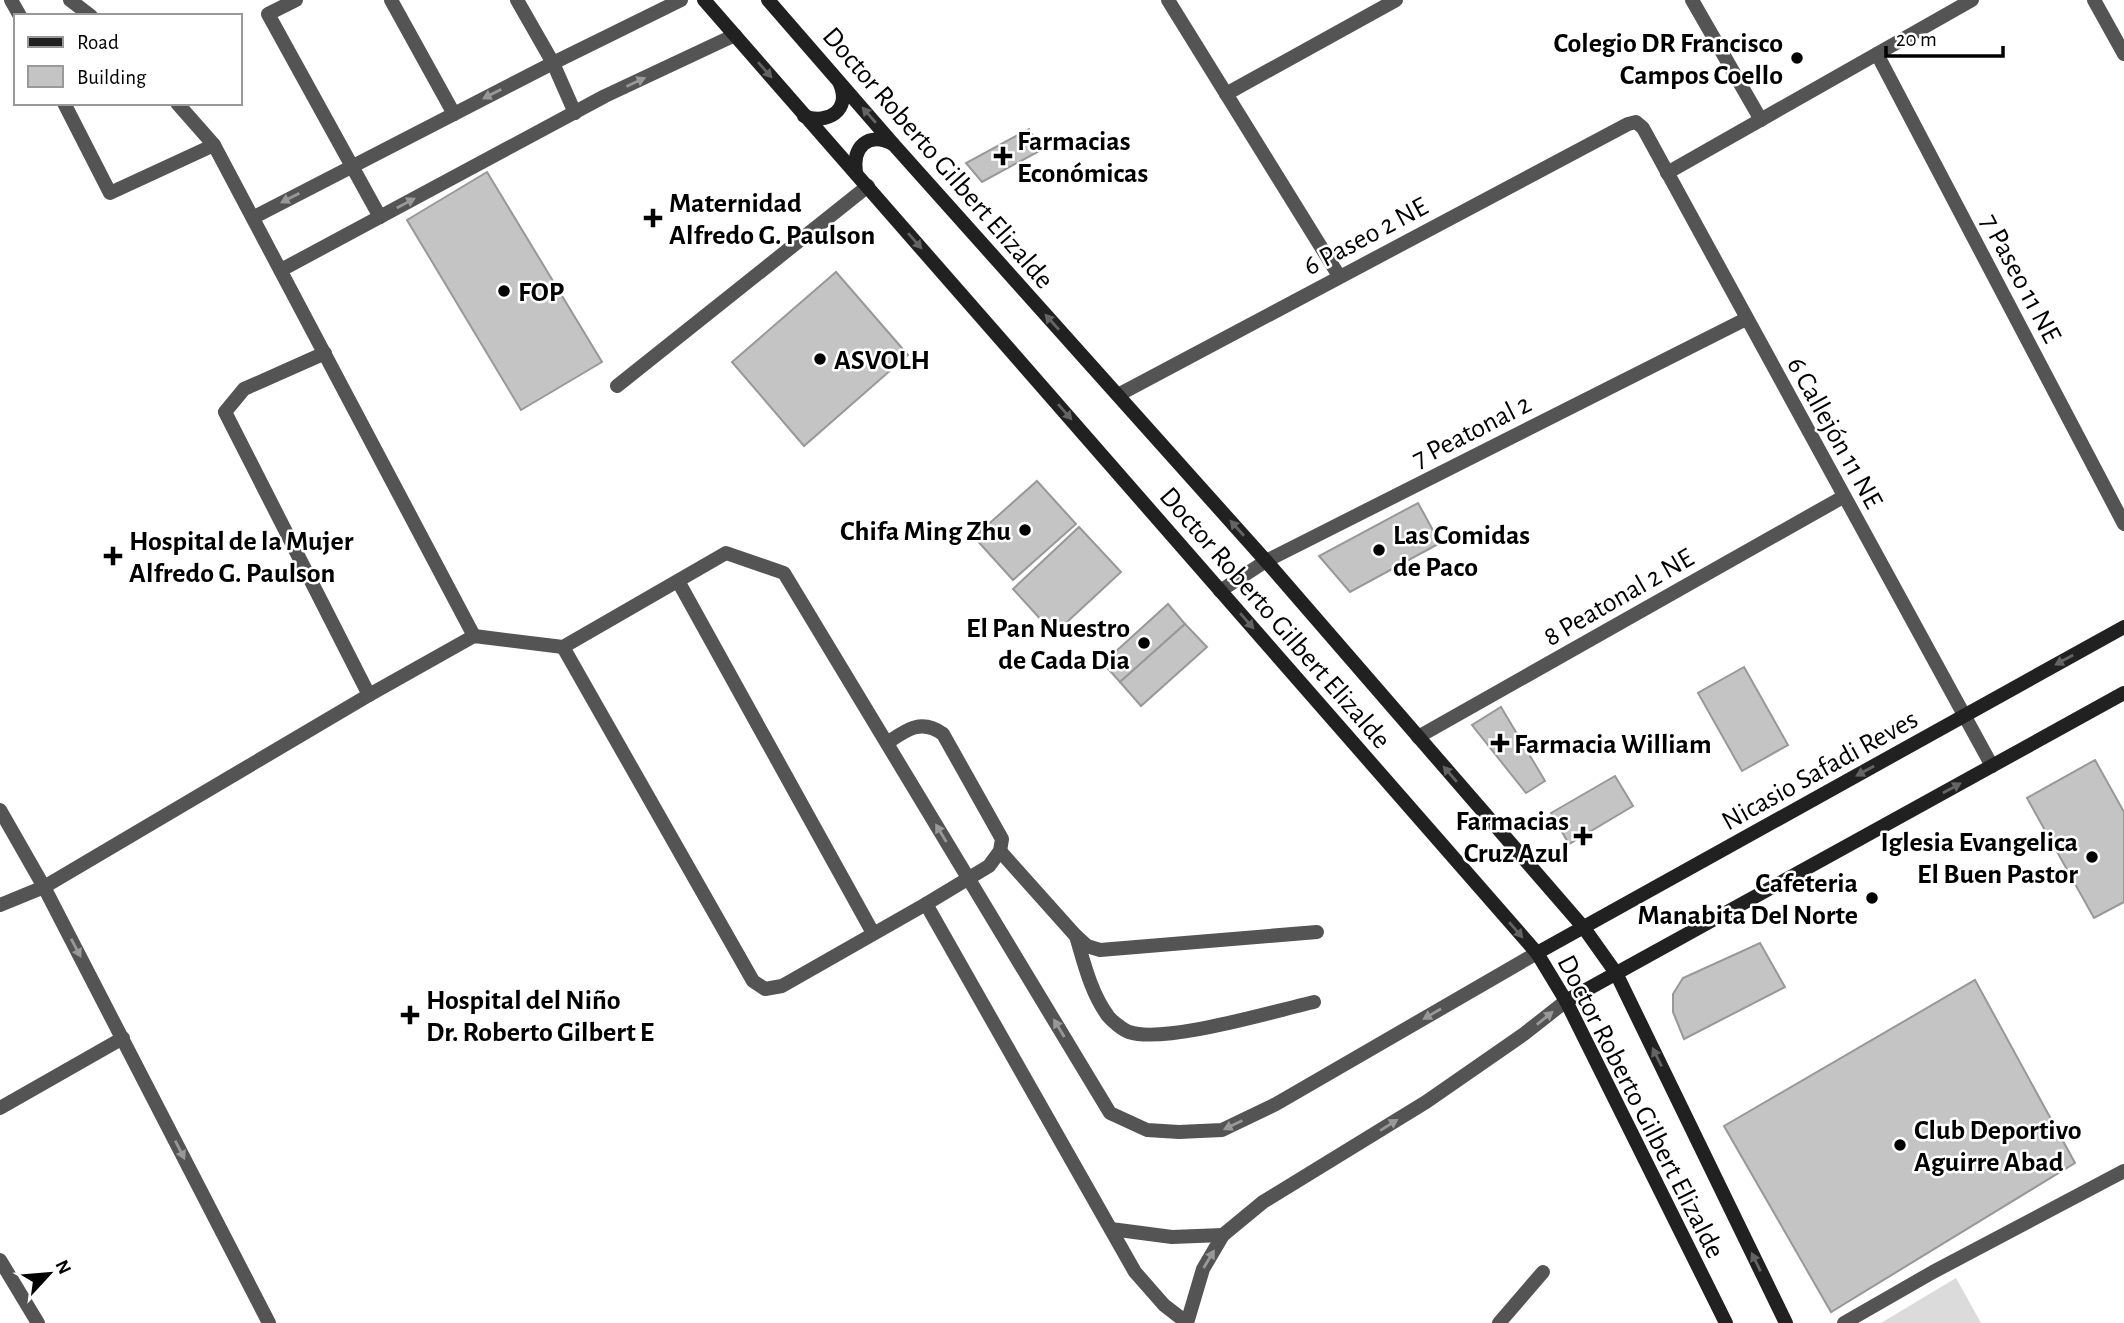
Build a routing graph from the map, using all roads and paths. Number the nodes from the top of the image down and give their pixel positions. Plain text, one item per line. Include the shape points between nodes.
1 (70, 0) edge
2 (296, 0) edge
3 (391, 0) edge
4 (517, 0) edge
5 (681, 0) edge
6 (704, 0) edge
7 (768, 0) edge
8 (1168, 0) edge
9 (1396, 0) edge
10 (1692, 0) edge
11 (1972, 0) edge
12 (2094, 0) edge
13 (88, 14) edge
14 (735, 35) junction
15 (1877, 54) junction
16 (2124, 54) edge
17 (553, 63) junction
18 (838, 80) junction
19 (1226, 94) junction
20 (65, 105) edge
21 (179, 105) edge
22 (575, 113) junction
23 (454, 114) junction
24 (804, 116) junction
25 (1761, 120) junction
26 (1636, 122) joint
27 (214, 145) junction
28 (894, 145) junction
29 (352, 167) junction
30 (856, 173) junction
31 (1667, 173) junction
32 (867, 186) junction
33 (254, 217) junction
34 (380, 217) junction
35 (281, 270) junction
36 (1339, 276) junction
37 (1746, 319) junction
38 (325, 353) junction
39 (617, 386) dead end
40 (1118, 396) junction
41 (1843, 496) junction
42 (2124, 524) edge
43 (1266, 561) junction
44 (677, 581) junction
45 (1220, 591) junction
46 (2124, 627) edge
47 (474, 636) junction
48 (563, 647) junction
49 (2124, 693) edge
50 (369, 695) junction
51 (1963, 717) junction
52 (1418, 737) junction
53 (887, 743) junction
54 (1992, 766) junction
55 (0, 810) edge
56 (1000, 851) junction
57 (969, 879) junction
58 (44, 887) junction
59 (926, 904) junction
60 (0, 905) edge
61 (1584, 928) junction
62 (1317, 932) dead end
63 (873, 933) junction
64 (1075, 935) junction
65 (1537, 953) junction
66 (1616, 973) junction
67 (1566, 1001) junction
68 (1314, 1002) dead end
69 (123, 1038) junction
70 (0, 1108) edge
71 (2124, 1171) edge
72 (1111, 1229) junction
73 (1223, 1235) junction
74 (0, 1260) edge
75 (1543, 1272) dead end
76 (1186, 1322) edge
77 (38, 1323) edge
78 (269, 1323) edge
79 (1499, 1323) edge
80 (1726, 1323) edge
81 (1786, 1323) edge
82 (1844, 1323) edge

1 - 13 street
2 - 29 street via 268,14
3 - 23 street
4 - 17 street
5 - 17 street
6 - 14 street, Doctor Roberto Gilbert Elizalde
7 - 18 street, Doctor Roberto Gilbert Elizalde
8 - 19 street
9 - 19 street
10 - 25 street
11 - 15 street
12 - 16 street
22 -> 14 street
14 -> 24 street, Doctor Roberto Gilbert Elizalde
15 - 25 street
15 - 42 street, 7 Paseo 11 NE
17 - 22 street
17 -> 23 street
18 - 24 street via 842,102 836,112 815,120
28 -> 18 street, Doctor Roberto Gilbert Elizalde
19 - 36 street
20 - 27 street via 110,193
21 - 27 street
34 -> 22 street
23 - 29 street
24 - 30 street, Doctor Roberto Gilbert Elizalde
25 - 31 street
26 - 31 street, 6 Callejón 11 NE
26 - 36 street, 6 Paseo 2 NE
27 - 33 street
28 - 30 street via 883,139 870,140 859,148 854,160
40 -> 28 street, Doctor Roberto Gilbert Elizalde
29 -> 33 street
29 - 34 street
30 - 32 street, Doctor Roberto Gilbert Elizalde
31 - 37 street, 6 Callejón 11 NE
32 - 39 street
32 -> 45 street, Doctor Roberto Gilbert Elizalde
33 - 35 street
34 - 35 street
35 - 38 street
36 - 40 street, 6 Paseo 2 NE
37 - 41 street, 6 Callejón 11 NE
37 - 43 street, 7 Peatonal 2
38 - 47 street
38 - 50 street via 244,389 225,412
43 -> 40 street, Doctor Roberto Gilbert Elizalde
41 - 51 street, 6 Callejón 11 NE
41 - 52 street, 8 Peatonal 2 NE
43 - 45 street, 7 Peatonal 2
43 - 52 street, Doctor Roberto Gilbert Elizalde
44 - 48 street
44 - 53 street via 726,554 784,573
44 - 63 street
45 -> 65 street, Doctor Roberto Gilbert Elizalde
46 -> 51 street, Nicasio Safadi Reves
47 - 48 street
47 - 50 street
48 - 63 street via 758,986 782,986
49 - 54 street
50 - 58 street
51 - 54 street, 6 Callejón 11 NE
51 -> 61 street, Nicasio Safadi Reves
61 -> 52 street, Doctor Roberto Gilbert Elizalde
53 - 56 street via 913,726 943,734 1002,839
57 -> 53 street
66 -> 54 street
55 - 58 street
56 - 57 street via 989,866
56 - 64 street
57 - 59 street
65 -> 57 street via 1276,1104 1222,1130 1147,1130 1110,1113
58 - 60 street
58 -> 69 street
59 - 63 street
59 - 72 street
61 - 65 street, Nicasio Safadi Reves
61 - 66 street, Doctor Roberto Gilbert Elizalde
62 - 64 street via 1116,950 1087,946
64 - 68 street via 1093,989 1109,1017 1128,1032 1194,1030
65 - 67 street, Doctor Roberto Gilbert Elizalde
66 - 67 street
81 -> 66 street, Doctor Roberto Gilbert Elizalde
73 -> 67 street via 1263,1202 1426,1102
67 - 80 street, Doctor Roberto Gilbert Elizalde
69 - 70 street
69 -> 78 street
71 - 82 street
72 - 73 street via 1172,1237
72 - 76 street via 1135,1272
76 -> 73 street via 1203,1269
74 - 77 street
75 - 79 street

